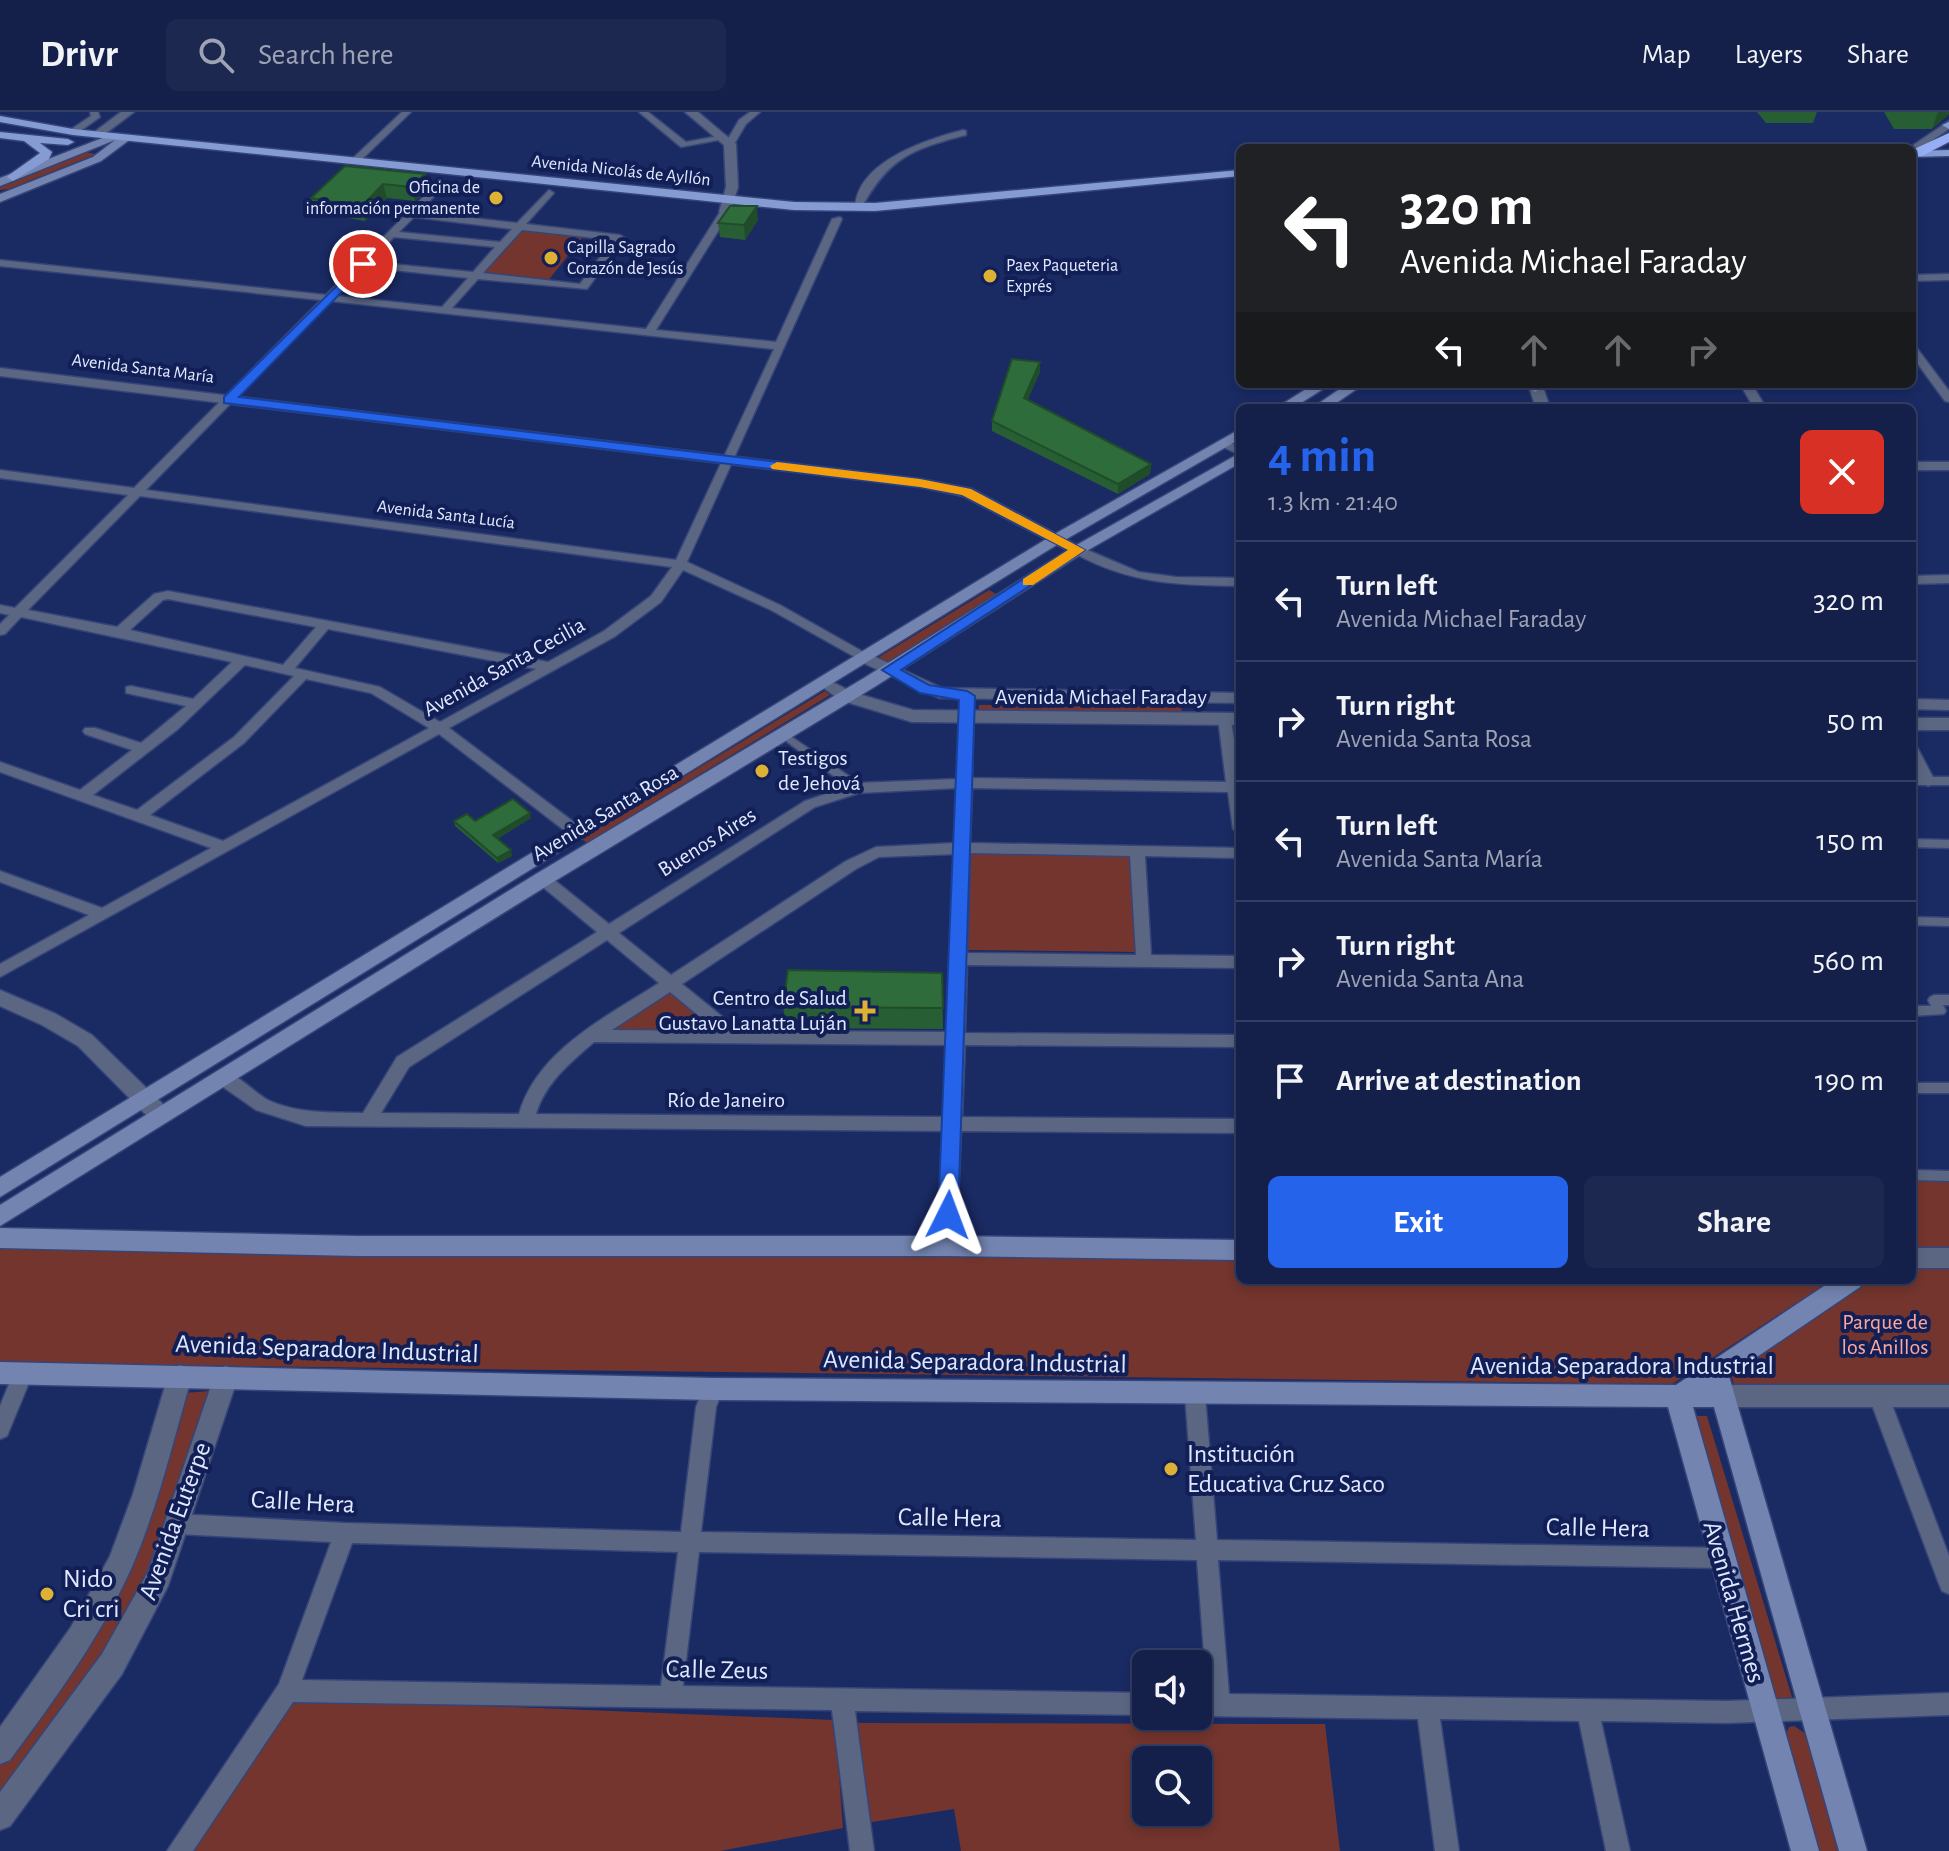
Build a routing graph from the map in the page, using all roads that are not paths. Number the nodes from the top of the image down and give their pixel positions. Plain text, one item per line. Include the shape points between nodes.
1 (94, 112) edge
2 (128, 112) edge
3 (407, 112) edge
4 (643, 112) edge
5 (691, 112) edge
6 (756, 112) edge
7 (0, 119) edge
8 (1949, 125) edge
9 (0, 126) edge
10 (73, 132) junction
11 (963, 133) dead end
12 (0, 135) edge
13 (1949, 137) edge
14 (27, 138) junction
15 (95, 140) junction
16 (118, 141) junction
17 (727, 141) junction
18 (1916, 152) edge
19 (1949, 153) edge
20 (1916, 154) edge
21 (1916, 155) edge
22 (1916, 156) edge
23 (355, 161) junction
24 (1949, 163) edge
25 (1236, 173) edge
26 (13, 177) junction
27 (0, 182) edge
28 (443, 182) junction
29 (1236, 185) edge
30 (549, 193) junction
31 (1, 197) edge
32 (727, 206) junction
33 (858, 207) junction
34 (411, 214) junction
35 (837, 219) junction
36 (520, 226) junction
37 (392, 234) junction
38 (503, 245) junction
39 (0, 263) edge
40 (363, 264) junction
41 (477, 275) junction
42 (1949, 277) edge
43 (1916, 278) edge
44 (328, 299) junction
45 (444, 311) junction
46 (649, 333) junction
47 (780, 346) junction
48 (1916, 354) edge
49 (0, 372) edge
50 (1317, 388) edge
51 (1351, 388) edge
52 (1949, 399) edge
53 (229, 400) junction
54 (1290, 404) edge
55 (1325, 404) edge
56 (1236, 435) edge
57 (1223, 443) junction
58 (1236, 451) edge
59 (1236, 456) edge
60 (728, 461) junction
61 (1916, 466) edge
62 (1949, 466) edge
63 (0, 474) edge
64 (140, 492) junction
65 (1058, 538) junction
66 (1078, 550) junction
67 (680, 564) junction
68 (1949, 579) edge
69 (1916, 580) edge
70 (1236, 582) edge
71 (0, 609) edge
72 (21, 613) junction
73 (325, 624) junction
74 (0, 631) edge
75 (120, 632) junction
76 (867, 658) junction
77 (242, 660) junction
78 (550, 667) junction
79 (287, 669) junction
80 (889, 670) junction
81 (304, 673) junction
82 (825, 683) junction
83 (131, 690) dead end
84 (846, 696) junction
85 (967, 696) junction
86 (1191, 698) junction
87 (1236, 698) edge
88 (198, 704) junction
89 (1916, 704) edge
90 (1949, 705) edge
91 (1193, 718) junction
92 (1233, 718) edge
93 (967, 719) junction
94 (1916, 724) edge
95 (1949, 724) edge
96 (440, 728) junction
97 (90, 731) dead end
98 (783, 734) junction
99 (144, 749) junction
100 (1916, 758) edge
101 (0, 767) edge
102 (1236, 770) edge
103 (1916, 781) edge
104 (1928, 781) junction
105 (1949, 781) edge
106 (965, 783) junction
107 (1236, 787) edge
108 (858, 788) junction
109 (83, 795) junction
110 (139, 816) junction
111 (578, 833) junction
112 (1916, 843) edge
113 (1949, 844) edge
114 (224, 847) junction
115 (963, 848) junction
116 (1137, 851) junction
117 (1236, 853) edge
118 (0, 876) edge
119 (543, 879) junction
120 (103, 914) junction
121 (1916, 921) edge
122 (1949, 922) edge
123 (606, 931) junction
124 (959, 959) junction
125 (1144, 962) junction
126 (1236, 962) edge
127 (0, 971) edge
128 (673, 984) junction
129 (0, 998) edge
130 (1949, 1000) edge
131 (1916, 1011) edge
132 (590, 1036) junction
133 (736, 1037) junction
134 (957, 1039) junction
135 (1236, 1041) edge
136 (222, 1077) junction
137 (1916, 1088) edge
138 (1949, 1088) edge
139 (141, 1100) junction
140 (160, 1115) junction
141 (526, 1120) junction
142 (367, 1121) junction
143 (953, 1123) junction
144 (1236, 1126) edge
145 (1916, 1175) edge
146 (1949, 1176) edge
147 (0, 1188) edge
148 (0, 1217) edge
149 (0, 1238) edge
150 (947, 1246) junction
151 (1236, 1250) edge
152 (1916, 1258) edge
153 (1949, 1258) edge
154 (1847, 1284) edge
155 (11, 1373) edge
156 (180, 1376) junction
157 (226, 1377) junction
158 (1718, 1384) junction
159 (713, 1389) junction
160 (1195, 1395) junction
161 (1949, 1396) edge
162 (1678, 1397) junction
163 (1879, 1397) junction
164 (0, 1430) edge
165 (177, 1524) junction
166 (345, 1533) junction
167 (690, 1542) junction
168 (1207, 1550) junction
169 (1943, 1551) edge
170 (1722, 1558) junction
171 (1949, 1584) edge
172 (1208, 1650) edge
173 (287, 1691) junction
174 (671, 1697) junction
175 (842, 1699) junction
176 (1132, 1704) edge
177 (1949, 1704) edge
178 (1212, 1705) edge
179 (1810, 1708) junction
180 (1428, 1709) junction
181 (1588, 1711) junction
182 (1765, 1711) junction
183 (0, 1750) edge
184 (0, 1816) edge
185 (179, 1851) edge
186 (862, 1851) edge
187 (1447, 1851) edge
188 (1618, 1851) edge
189 (1805, 1851) edge
190 (1853, 1851) edge

1 - 10 street via 96,117
2 - 15 street
3 - 23 street
4 - 17 street via 684,145
5 - 17 street
6 - 17 street
7 - 10 main road, Avenida Nicolás de Ayllón
8 - 18 street
9 - 10 main road
10 - 15 main road, Avenida Nicolás de Ayllón
11 - 33 street via 930,140 892,161 869,184
12 - 14 main road, Avenida Nicolás de Ayllón
13 - 20 highway
14 - 15 main road, Avenida Nicolás de Ayllón
14 - 26 main road via 41,145 45,157
15 - 16 main road, Avenida Nicolás de Ayllón
15 - 26 main road
16 - 23 main road, Avenida Nicolás de Ayllón
16 - 28 main road, Avenida Nicolás de Ayllón
16 - 31 main road via 97,159
17 - 32 street
19 - 21 main road
22 - 24 main road
23 - 32 main road, Avenida Nicolás de Ayllón
25 - 33 main road, Avenida Nicolás de Ayllón
26 - 27 main road
28 - 30 main road, Avenida Nicolás de Ayllón
28 - 34 street
29 - 35 main road, Avenida Nicolás de Ayllón
30 - 32 main road, Avenida Nicolás de Ayllón
30 - 36 street
32 - 33 main road, Avenida Nicolás de Ayllón
32 - 35 main road, Avenida Nicolás de Ayllón
32 - 46 street
34 - 36 street
34 - 37 street
35 - 47 street, Avenida Santa Cecilia
36 - 38 street
36 - 41 street via 620,238 586,285
37 - 38 street
37 - 40 street
38 - 41 street
39 - 44 street
40 - 41 street
40 - 44 street
41 - 45 street
42 - 43 street
44 - 45 street
44 - 53 street
45 - 46 street
46 - 47 street
47 - 60 street, Avenida Santa Cecilia
48 - 52 street
49 - 53 street, Avenida Santa María
50 - 54 main road
51 - 55 main road
53 - 60 street, Avenida Santa María
53 - 64 street
56 - 57 main road, Avenida Santa Rosa
57 - 58 street
57 - 65 main road, Avenida Santa Rosa
59 - 66 main road, Avenida Santa Rosa
60 - 65 street, Avenida Santa María via 967,492
60 - 67 street, Avenida Santa Cecilia
61 - 62 street
63 - 64 street, Avenida Santa Lucía
64 - 67 street, Avenida Santa Lucía
64 - 72 street
65 - 66 street, Avenida Santa María
65 - 76 main road, Avenida Santa Rosa
66 - 70 street via 1117,571 1154,581
66 - 80 main road, Avenida Santa Rosa
67 - 76 street, Avenida Santa Lucía via 744,590
67 - 78 street, Avenida Santa Cecilia via 656,599 609,634
68 - 69 street
71 - 72 street
72 - 74 street
72 - 75 street
73 - 75 street via 168,595
73 - 78 street
73 - 79 street
75 - 77 street
76 - 80 street, Avenida Michael Faraday
76 - 82 main road, Avenida Santa Rosa
77 - 79 street
77 - 88 street
78 - 96 street, Avenida Santa Cecilia
79 - 81 street
80 - 84 main road, Avenida Santa Rosa
80 - 85 street, Avenida Michael Faraday via 925,689
81 - 96 street via 375,690
81 - 110 street via 239,740
82 - 84 street, Avenida Michael Faraday
82 - 111 main road, Avenida Santa Rosa
83 - 88 street
84 - 93 street, Avenida Michael Faraday via 912,716
84 - 98 main road, Avenida Santa Rosa
85 - 86 street, Avenida Michael Faraday
85 - 93 street
86 - 87 street, Avenida Michael Faraday
86 - 91 street
88 - 99 street
89 - 90 street
91 - 92 street, Avenida Michael Faraday
91 - 93 street, Avenida Michael Faraday
92 - 102 street
93 - 106 street
94 - 95 street
96 - 111 street
96 - 114 street, Avenida Santa Cecilia
97 - 99 street
98 - 108 street
98 - 119 main road, Avenida Santa Rosa
99 - 109 street
100 - 104 street
101 - 109 street
103 - 104 street
104 - 105 street
106 - 107 street, Buenos Aires
106 - 108 street, Buenos Aires
106 - 115 street
108 - 123 street, Buenos Aires via 810,804
109 - 110 street
110 - 114 street
111 - 139 main road, Avenida Santa Rosa
112 - 113 street
114 - 120 street, Avenida Santa Cecilia
115 - 116 street
115 - 124 street
115 - 128 street via 876,852
116 - 117 street
116 - 125 street
118 - 120 street
119 - 123 street
119 - 136 main road, Avenida Santa Rosa
120 - 127 street, Avenida Santa Cecilia
121 - 122 street
123 - 128 street
123 - 142 street, Buenos Aires via 403,1062
124 - 125 street
124 - 134 street
125 - 126 street
128 - 132 street
128 - 133 street
129 - 139 street via 93,1046
130 - 131 street via 1934,1000 1940,1011
132 - 133 street
132 - 141 street via 551,1069 530,1100
133 - 134 street
134 - 135 street
134 - 143 street
136 - 140 main road, Avenida Santa Rosa
136 - 142 street, Río de Janeiro via 262,1105 306,1119
137 - 138 street
139 - 140 street
139 - 147 main road, Avenida Santa Rosa
140 - 148 main road, Avenida Santa Rosa
141 - 142 street, Río de Janeiro
141 - 143 street, Río de Janeiro
143 - 144 street, Río de Janeiro
143 - 150 street
145 - 146 street
149 - 150 main road via 357,1246
150 - 151 main road
152 - 153 street
154 - 158 main road
155 - 156 main road, Avenida Separadora Industrial
155 - 164 street
156 - 157 main road, Avenida Separadora Industrial
156 - 183 street, Avenida Euterpe via 118,1566 81,1633
157 - 159 main road, Avenida Separadora Industrial
157 - 165 street, Avenida Euterpe
158 - 162 main road, Avenida Separadora Industrial
158 - 163 street, Avenida Separadora Industrial
158 - 179 main road, Avenida Hermes
159 - 160 main road, Avenida Separadora Industrial
159 - 167 street via 706,1407
160 - 162 main road, Avenida Separadora Industrial
160 - 168 street
161 - 163 street, Avenida Separadora Industrial
162 - 170 main road, Avenida Hermes
163 - 169 street
165 - 166 street, Calle Hera
165 - 184 street, Avenida Euterpe via 159,1577 112,1664
166 - 167 street, Calle Hera
166 - 173 street
167 - 168 street, Calle Hera
167 - 174 street
168 - 170 street, Calle Hera
168 - 172 street
169 - 171 street
170 - 182 main road, Avenida Hermes
173 - 174 street, Calle Zeus
173 - 185 street
174 - 175 street, Calle Zeus
175 - 176 street, Calle Zeus
175 - 186 street
177 - 179 street
178 - 180 street
179 - 182 street
179 - 190 main road, Avenida Hermes
180 - 181 street
180 - 187 street
181 - 182 street
181 - 188 street
182 - 189 main road, Avenida Hermes

